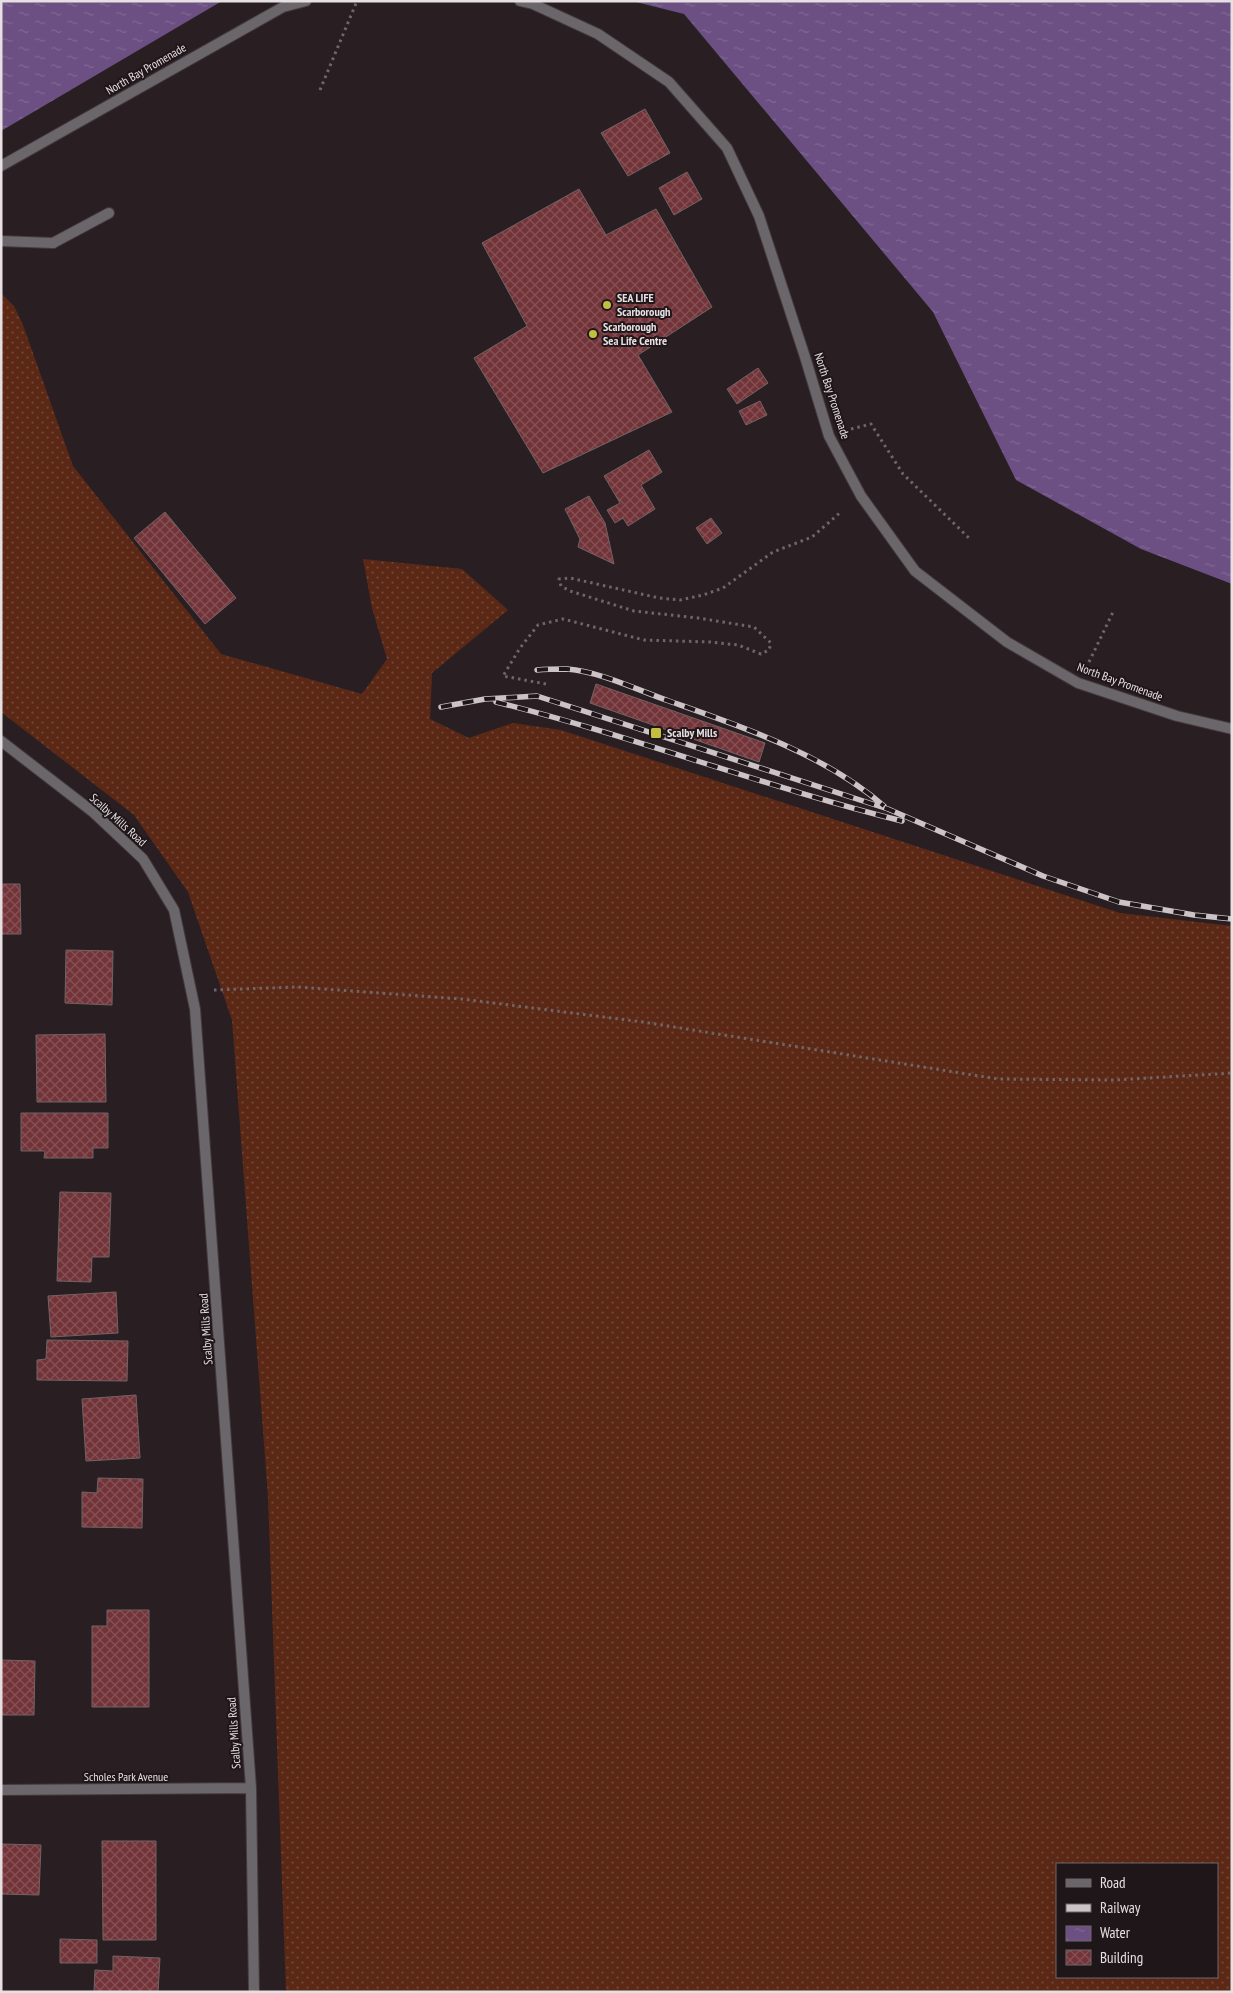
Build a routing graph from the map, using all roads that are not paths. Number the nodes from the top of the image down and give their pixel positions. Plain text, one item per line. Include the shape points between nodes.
1 (306, 1) edge
2 (520, 1) edge
3 (1, 166) edge
4 (109, 212) dead end
5 (1, 241) edge
6 (1232, 729) edge
7 (1, 741) edge
8 (250, 1788) junction
9 (1, 1790) edge
10 (254, 1992) edge

1 - 3 street, North Bay Promenade via 282,7
2 - 6 street, North Bay Promenade via 598,34 669,82 727,148 759,216 829,436 861,496 915,571 1007,642 1078,683 1177,716
4 - 5 street via 53,244
7 - 8 street, Scalby Mills Road via 93,812 143,859 174,910 197,1029
8 - 9 street, Scholes Park Avenue
8 - 10 street, Scalby Mills Road

